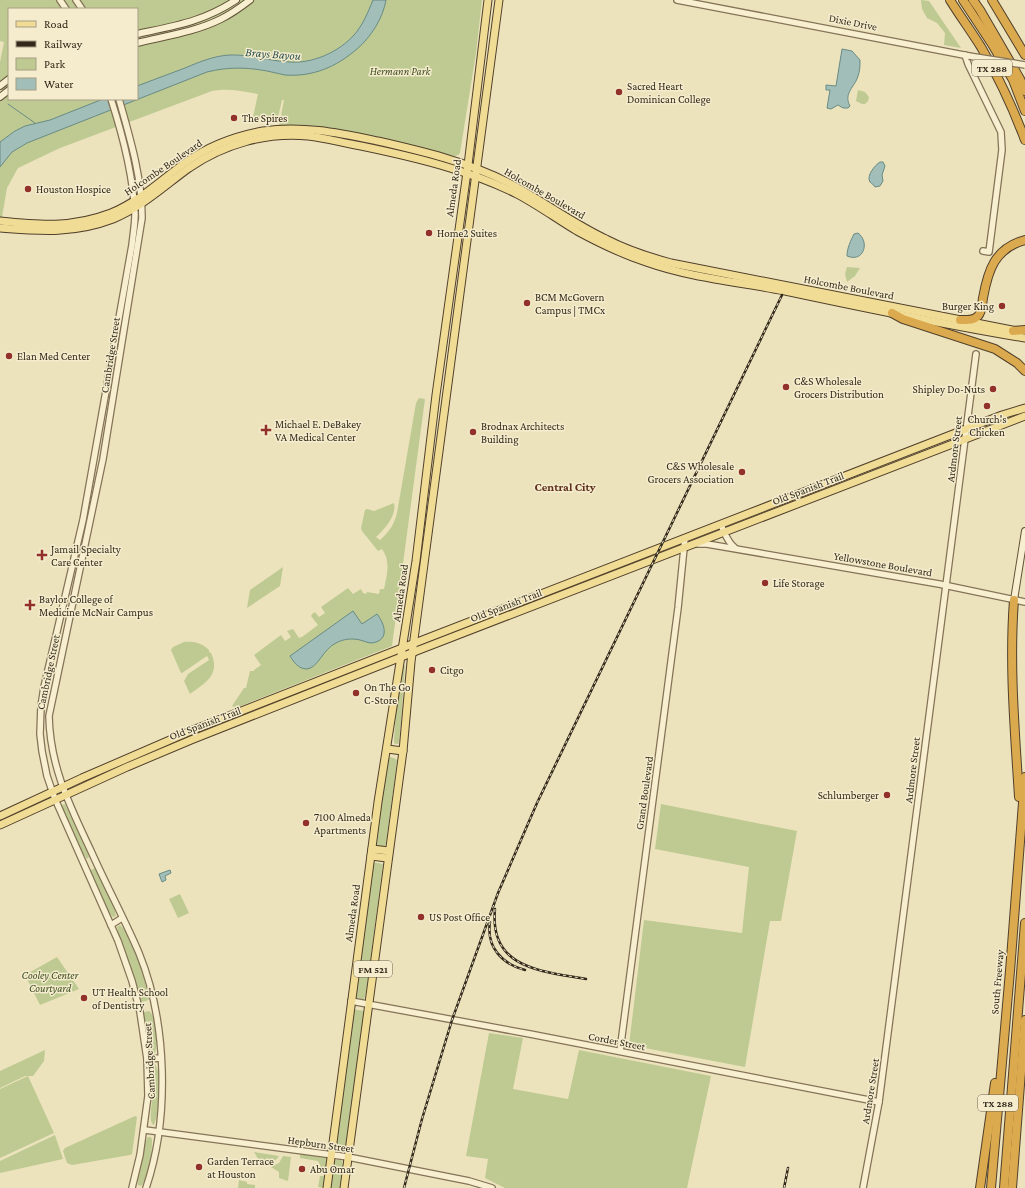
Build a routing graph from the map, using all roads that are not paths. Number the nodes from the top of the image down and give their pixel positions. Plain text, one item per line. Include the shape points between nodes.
1 (236, 0) edge
2 (250, 0) edge
3 (488, 0) edge
4 (499, 0) edge
5 (677, 0) edge
6 (950, 0) edge
7 (963, 0) edge
8 (973, 0) edge
9 (992, 0) edge
10 (138, 34) edge
11 (138, 42) edge
12 (484, 42) junction
13 (493, 44) junction
14 (967, 55) junction
15 (1025, 55) edge
16 (1025, 66) edge
17 (8, 80) edge
18 (0, 86) edge
19 (1025, 91) edge
20 (111, 100) edge
21 (119, 100) edge
22 (1025, 110) edge
23 (271, 133) junction
24 (123, 140) junction
25 (1025, 140) edge
26 (134, 153) junction
27 (468, 165) junction
28 (476, 168) junction
29 (466, 174) junction
30 (474, 176) junction
31 (142, 200) junction
32 (134, 205) junction
33 (0, 221) edge
34 (0, 228) edge
35 (1025, 240) edge
36 (983, 251) dead end
37 (892, 313) junction
38 (960, 320) junction
39 (1013, 331) joint
40 (1024, 336) edge
41 (976, 354) dead end
42 (1025, 371) edge
43 (1025, 406) edge
44 (1022, 417) edge
45 (966, 429) junction
46 (965, 439) junction
47 (905, 453) junction
48 (908, 460) junction
49 (844, 476) junction
50 (847, 484) junction
51 (800, 494) junction
52 (804, 501) junction
53 (751, 513) junction
54 (754, 521) junction
55 (721, 524) junction
56 (1025, 531) edge
57 (724, 532) junction
58 (685, 538) junction
59 (695, 544) junction
60 (685, 548) junction
61 (737, 549) junction
62 (576, 581) junction
63 (946, 586) junction
64 (579, 589) junction
65 (1014, 600) junction
66 (1025, 602) edge
67 (520, 603) junction
68 (523, 610) junction
69 (493, 613) junction
70 (496, 620) junction
71 (470, 622) junction
72 (473, 630) junction
73 (414, 643) junction
74 (403, 647) junction
75 (412, 652) junction
76 (401, 657) junction
77 (326, 678) junction
78 (330, 686) junction
79 (264, 703) junction
80 (268, 710) junction
81 (40, 716) junction
82 (49, 716) junction
83 (387, 749) junction
84 (403, 751) junction
85 (126, 763) junction
86 (1025, 777) edge
87 (62, 787) junction
88 (52, 792) junction
89 (65, 795) junction
90 (55, 799) junction
91 (0, 816) edge
92 (1021, 823) junction
93 (0, 825) edge
94 (372, 852) junction
95 (388, 854) junction
96 (122, 918) junction
97 (1025, 923) edge
98 (110, 925) junction
99 (351, 1001) junction
100 (368, 1004) junction
101 (1005, 1017) junction
102 (1025, 1020) edge
103 (620, 1051) junction
104 (161, 1058) junction
105 (147, 1059) junction
106 (879, 1102) junction
107 (144, 1130) junction
108 (160, 1132) junction
109 (331, 1156) junction
110 (348, 1157) junction
111 (132, 1188) edge
112 (146, 1188) edge
113 (326, 1188) edge
114 (344, 1188) edge
115 (492, 1188) edge
116 (863, 1188) edge
117 (980, 1188) edge
118 (991, 1188) edge
119 (1004, 1188) edge
120 (1012, 1188) edge

1 - 10 main road via 204,18
2 - 11 main road via 234,12 208,25
3 - 12 main road, Almeda Road
4 - 13 main road, Almeda Road
5 - 14 street, Dixie Drive
6 - 25 highway, TX 288 via 995,74 1016,115
7 - 22 highway via 1013,80
8 - 19 highway
9 - 15 highway, TX 288
12 - 13 main road
12 - 27 main road, Almeda Road
13 - 28 main road, Almeda Road
14 - 16 street, Dixie Drive, bridge
14 - 36 street via 968,64 1002,134 989,252
17 - 18 main road
20 - 24 street, Cambridge Street
21 - 26 street, Cambridge Street
23 - 27 main road, Holcombe Boulevard via 308,129 335,133 394,145
23 - 29 main road, Holcombe Boulevard via 307,136 392,153
23 - 31 main road, Holcombe Boulevard via 240,136 187,162
24 - 26 street via 128,144 130,153
24 - 32 street, Cambridge Street
26 - 31 street, Cambridge Street
27 - 28 main road, Holcombe Boulevard
27 - 29 main road, Almeda Road
28 - 30 main road, Almeda Road
28 - 38 main road, Holcombe Boulevard via 524,191 606,239 652,258 690,268
29 - 30 main road, Holcombe Boulevard
29 - 74 main road, Almeda Road
30 - 37 main road, Holcombe Boulevard via 521,196 604,245 649,264 687,274
30 - 73 main road, Almeda Road
31 - 32 main road, Holcombe Boulevard
31 - 82 street, Cambridge Street via 142,218 103,459
32 - 33 main road, Holcombe Boulevard via 78,222 51,225
32 - 34 main road, Holcombe Boulevard via 112,219 79,229 50,232
32 - 81 street, Cambridge Street via 132,245 93,467 44,687
35 - 38 highway via 1014,244 996,258 986,279 980,313 973,319
37 - 40 main road, Holcombe Boulevard
37 - 42 highway via 995,348
38 - 39 main road, Holcombe Boulevard
39 - 40 highway
41 - 45 street, Ardmore Street
43 - 45 main road, Old Spanish Trail
44 - 46 main road, Old Spanish Trail
45 - 46 street, Ardmore Street
45 - 47 main road, Old Spanish Trail
46 - 48 main road, Old Spanish Trail
46 - 63 street, Ardmore Street
47 - 48 main road
47 - 49 main road, Old Spanish Trail
48 - 50 main road, Old Spanish Trail
49 - 50 main road
49 - 51 main road, Old Spanish Trail
50 - 52 main road, Old Spanish Trail
51 - 52 main road
51 - 53 main road, Old Spanish Trail
52 - 54 main road, Old Spanish Trail
53 - 54 main road
53 - 55 main road, Old Spanish Trail
54 - 57 main road, Old Spanish Trail
55 - 57 street
55 - 58 main road, Old Spanish Trail
56 - 65 main road
57 - 59 main road, Old Spanish Trail
57 - 61 street via 730,544
58 - 60 street, Grand Boulevard
58 - 62 main road, Old Spanish Trail
59 - 60 main road, Old Spanish Trail
59 - 61 street, Yellowstone Boulevard
60 - 64 main road, Old Spanish Trail
60 - 103 street, Grand Boulevard
61 - 63 street, Yellowstone Boulevard
62 - 64 main road
62 - 67 main road, Old Spanish Trail
63 - 65 street, Yellowstone Boulevard
63 - 106 street, Ardmore Street
64 - 68 main road, Old Spanish Trail
65 - 66 street, Yellowstone Boulevard
65 - 92 highway via 1014,694
67 - 68 main road
67 - 69 main road, Old Spanish Trail
68 - 70 main road, Old Spanish Trail
69 - 70 main road
69 - 71 main road, Old Spanish Trail
70 - 72 main road, Old Spanish Trail
71 - 72 main road
71 - 73 main road, Old Spanish Trail
72 - 75 main road, Old Spanish Trail
73 - 74 main road, Old Spanish Trail
73 - 75 main road, Almeda Road / FM 521
74 - 76 main road, Almeda Road / FM 521
74 - 77 main road, Old Spanish Trail
75 - 76 main road, Old Spanish Trail
75 - 84 main road, Almeda Road / FM 521
76 - 78 main road, Old Spanish Trail
76 - 83 main road, Almeda Road / FM 521
77 - 78 main road
77 - 79 main road, Old Spanish Trail
78 - 80 main road, Old Spanish Trail
79 - 80 main road
79 - 85 main road, Old Spanish Trail via 193,730
80 - 85 main road, Old Spanish Trail
81 - 82 street
81 - 88 street, Cambridge Street via 42,751
82 - 87 street, Cambridge Street via 52,749
83 - 84 main road
83 - 94 main road, Almeda Road / FM 521
84 - 95 main road, Almeda Road / FM 521
85 - 87 main road, Old Spanish Trail
85 - 89 main road, Old Spanish Trail
86 - 92 highway, South Freeway / TX 288
87 - 88 main road, Old Spanish Trail
87 - 89 street, Cambridge Street
88 - 90 street, Cambridge Street
88 - 91 main road, Old Spanish Trail
89 - 90 main road, Old Spanish Trail
89 - 96 street, Cambridge Street
90 - 93 main road, Old Spanish Trail
90 - 98 street, Cambridge Street
92 - 101 highway, South Freeway / TX 288
94 - 95 main road
94 - 99 main road, Almeda Road / FM 521
95 - 100 main road, Almeda Road / FM 521
96 - 98 street
96 - 104 street, Cambridge Street via 139,954 154,1004
97 - 119 highway
98 - 105 street, Cambridge Street via 132,981 142,1022
99 - 100 street, Corder Street
99 - 109 main road, Almeda Road / FM 521
100 - 103 street, Corder Street
100 - 110 main road, Almeda Road / FM 521
101 - 117 highway
101 - 118 highway, South Freeway / TX 288
102 - 120 highway
103 - 106 street, Corder Street
104 - 105 street
104 - 108 street, Cambridge Street
105 - 107 street, Cambridge Street via 148,1096
106 - 116 street, Ardmore Street
107 - 108 street, Hepburn Street
107 - 111 street, Cambridge Street
108 - 109 street, Hepburn Street
108 - 112 street, Cambridge Street
109 - 110 street, Hepburn Street
109 - 113 main road, Almeda Road / FM 521
110 - 114 main road, Almeda Road / FM 521
110 - 115 street, Hepburn Street

